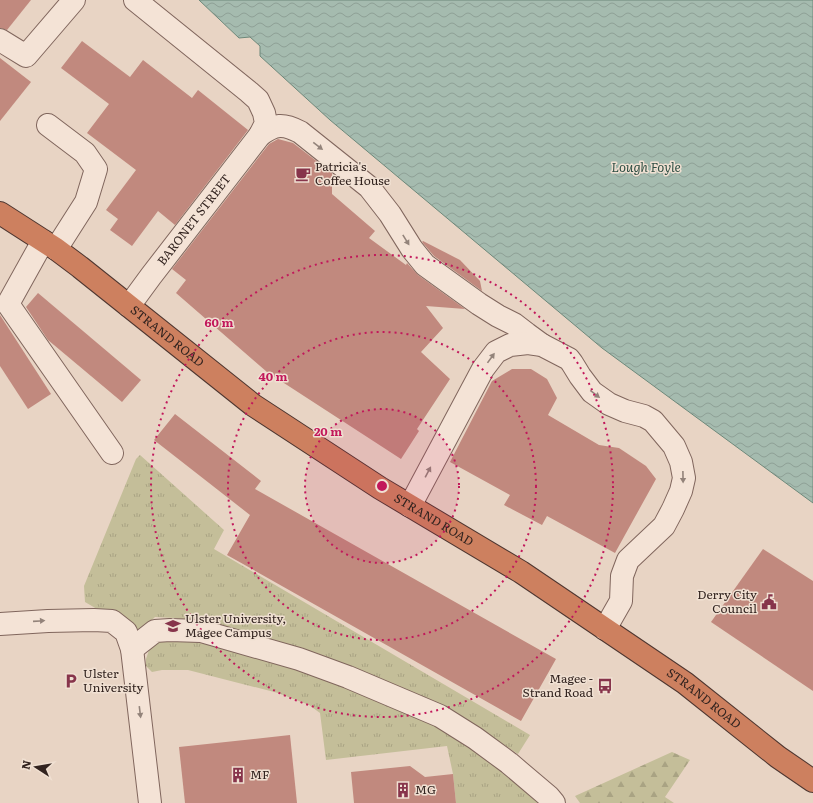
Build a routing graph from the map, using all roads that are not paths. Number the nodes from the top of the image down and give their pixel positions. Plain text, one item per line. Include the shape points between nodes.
1 (74, 0) edge
2 (136, 0) edge
3 (0, 40) edge
4 (249, 92) junction
5 (48, 125) dead end
6 (300, 132) junction
7 (260, 135) junction
8 (0, 213) edge
9 (50, 245) junction
10 (130, 306) junction
11 (542, 345) junction
12 (112, 453) dead end
13 (410, 506) junction
14 (0, 624) edge
15 (605, 628) junction
16 (132, 649) junction
17 (813, 781) edge
18 (150, 803) edge
19 (554, 803) edge

1 - 3 street via 26,56
2 - 4 street
4 - 6 street
4 - 7 street via 258,100 264,113 266,123
5 - 9 street via 85,153 96,169 86,202
6 - 7 street via 291,127 281,126 270,128
6 -> 11 street via 369,187 425,265
7 - 10 street, BARONET STREET
8 - 9 highway, STRAND ROAD
9 - 10 highway, STRAND ROAD
9 - 12 street via 8,304
10 - 13 highway, STRAND ROAD via 253,405
13 -> 11 street via 483,369 496,352 510,345
11 -> 15 street via 572,363 592,392 610,404 653,421 674,446 681,462 684,478 673,509 664,526 628,560 622,576 621,601
13 - 15 highway, STRAND ROAD via 521,572
14 -> 16 street via 63,620 112,621 126,632
15 - 17 highway, STRAND ROAD via 685,683 778,757
16 -> 18 street
16 - 19 street via 155,631 202,631 341,674 440,716 509,763

